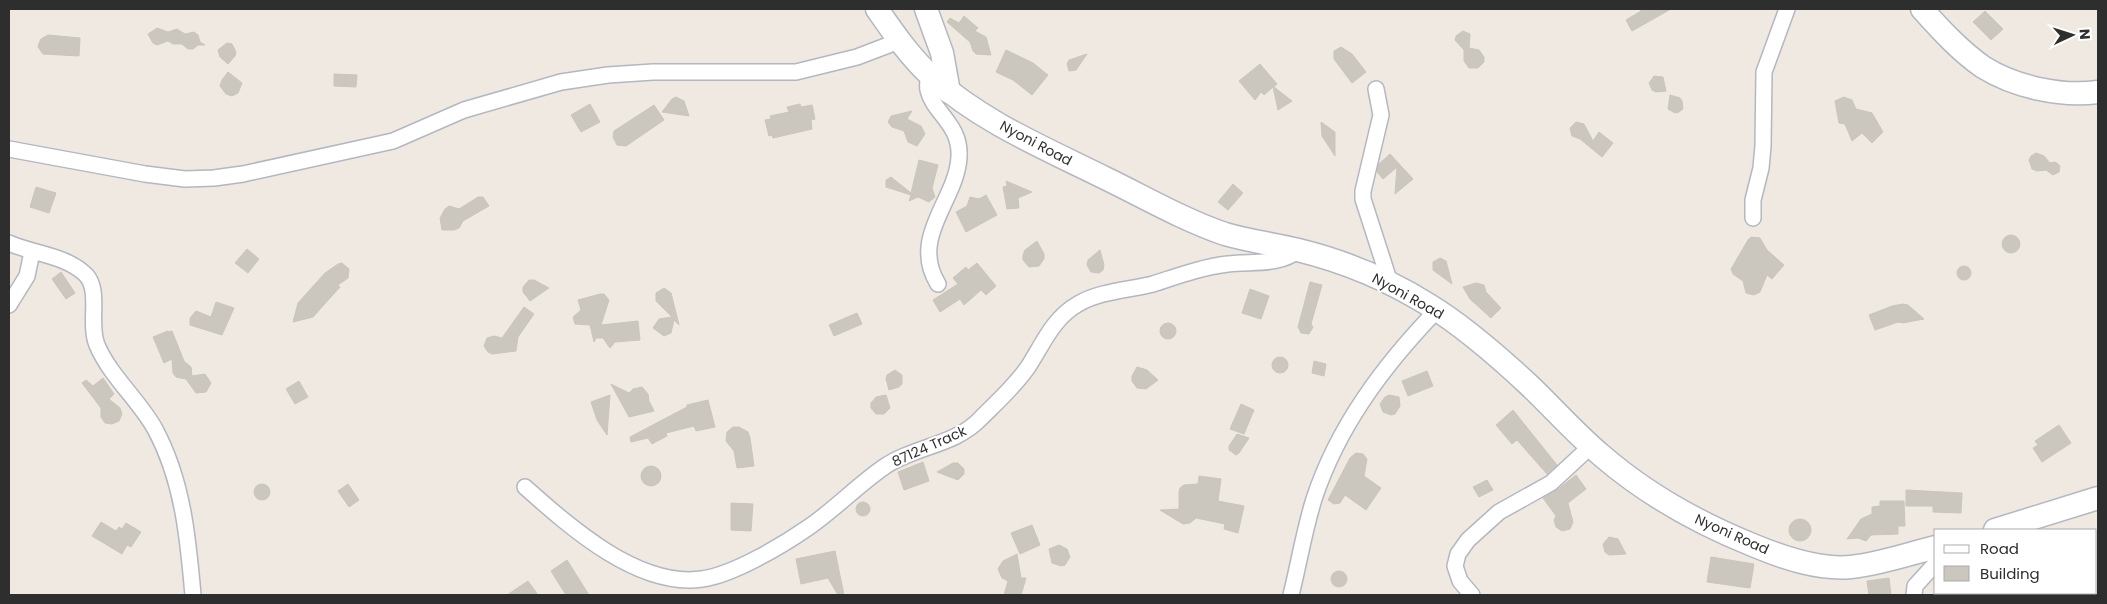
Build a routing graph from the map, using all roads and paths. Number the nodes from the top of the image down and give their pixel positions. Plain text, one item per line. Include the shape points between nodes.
1 (877, 9) edge
2 (926, 9) edge
3 (1787, 9) edge
4 (1922, 9) edge
5 (899, 41) junction
6 (928, 74) junction
7 (1376, 89) dead end
8 (949, 92) junction
9 (2098, 92) edge
10 (9, 149) edge
11 (1753, 218) dead end
12 (9, 244) edge
13 (1299, 250) junction
14 (32, 252) junction
15 (938, 284) dead end
16 (1391, 286) junction
17 (9, 305) edge
18 (1436, 310) junction
19 (1591, 446) junction
20 (525, 487) dead end
21 (2098, 498) edge
22 (1998, 529) edge
23 (1934, 547) edge
24 (1934, 565) edge
25 (193, 595) edge
26 (1291, 595) edge
27 (1472, 595) edge
28 (1914, 595) edge

1 - 5 street, Nyoni Road
2 - 8 street via 942,53
3 - 11 street via 1764,72 1763,146 1752,200
4 - 9 street via 1967,54 2005,78 2060,92
5 - 6 street, Nyoni Road
5 - 10 street via 857,57 796,72 653,72 608,74 561,82 464,110 393,141 214,178 185,179 145,174
6 - 8 street, Nyoni Road
6 - 15 street via 928,91 953,128 960,155 954,182 934,223 930,267
7 - 16 street via 1381,115 1363,199
8 - 13 street, Nyoni Road via 1041,146 1200,225 1228,235
12 - 14 street
13 - 16 street, Nyoni Road via 1346,264
13 - 20 street, 87124 Track via 1278,261 1208,268 1079,303 1050,330 1014,385 968,430 886,465 808,528 730,571 704,579 681,580 652,573 621,560 588,540
14 - 17 street via 27,276
14 - 25 street via 45,254 77,269 92,284 92,325 97,346 154,428 176,479
16 - 18 street, Nyoni Road
18 - 19 street, Nyoni Road via 1470,334 1530,386
18 - 26 street via 1391,361 1335,446 1313,501
19 - 23 street, Nyoni Road via 1630,479 1668,503 1756,546 1800,561 1850,567
19 - 27 street via 1551,483 1499,512 1468,540 1458,554 1456,566 1460,581
21 - 22 street
24 - 28 street via 1915,586

